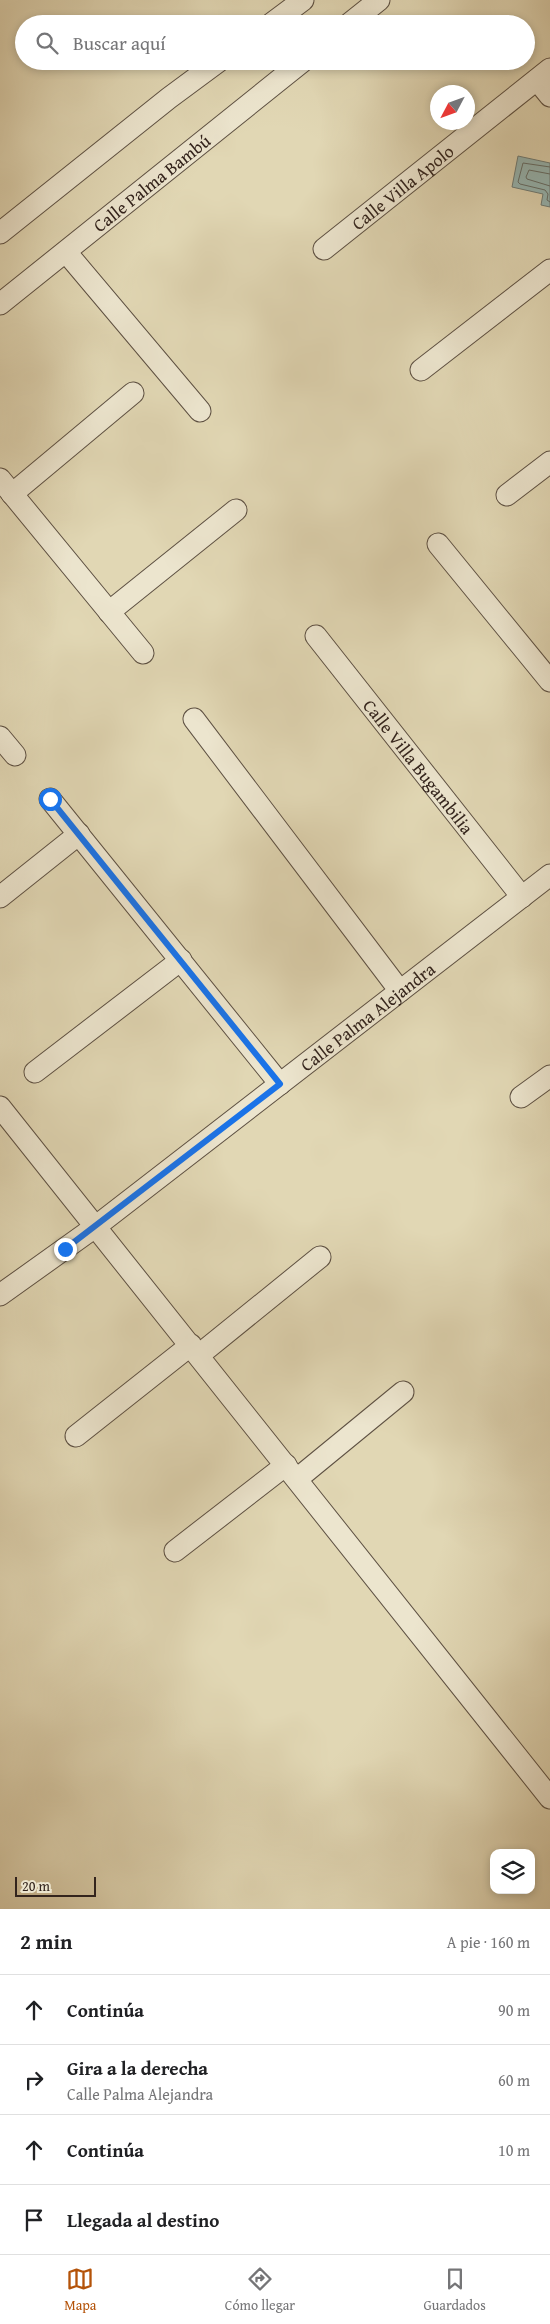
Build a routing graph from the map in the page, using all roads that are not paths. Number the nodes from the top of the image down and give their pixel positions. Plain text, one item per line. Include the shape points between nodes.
1 (303, 0) edge
2 (379, 0) edge
3 (283, 15) edge
4 (360, 15) edge
5 (208, 70) edge
6 (292, 70) edge
7 (546, 82) edge
8 (0, 233) edge
9 (324, 249) dead end
10 (66, 252) junction
11 (550, 270) edge
12 (0, 304) edge
13 (421, 370) dead end
14 (133, 393) dead end
15 (200, 411) dead end
16 (550, 462) edge
17 (6, 486) edge
18 (506, 495) dead end
19 (236, 510) dead end
20 (438, 544) dead end
21 (109, 612) junction
22 (316, 636) dead end
23 (143, 653) dead end
24 (550, 681) edge
25 (194, 719) dead end
26 (0, 736) edge
27 (15, 755) dead end
28 (50, 799) dead end
29 (79, 834) junction
30 (550, 875) edge
31 (0, 897) edge
32 (522, 897) junction
33 (181, 960) junction
34 (400, 991) junction
35 (35, 1072) dead end
36 (550, 1076) edge
37 (280, 1084) junction
38 (521, 1097) dead end
39 (0, 1107) edge
40 (95, 1227) junction
41 (320, 1257) dead end
42 (0, 1295) edge
43 (195, 1350) junction
44 (403, 1392) dead end
45 (76, 1436) dead end
46 (291, 1472) junction
47 (176, 1551) dead end
48 (550, 1798) edge

1 - 3 street
2 - 4 street
5 - 8 street
6 - 10 street, Calle Palma Bambú
7 - 9 street, Calle Villa Apolo
10 - 12 street, Calle Palma Bambú
10 - 15 street
11 - 13 street
14 - 17 street
16 - 18 street
17 - 21 street
19 - 21 street
20 - 24 street
21 - 23 street
22 - 32 street, Calle Villa Bugambilia
25 - 34 street
26 - 27 street
28 - 29 street
29 - 31 street
29 - 33 street
30 - 32 street, Calle Palma Alejandra
32 - 34 street, Calle Palma Alejandra
33 - 35 street
33 - 37 street
34 - 37 street, Calle Palma Alejandra
36 - 38 street
37 - 40 street, Calle Palma Alejandra
39 - 40 street
40 - 42 street, Calle Palma Alejandra
40 - 43 street
41 - 43 street
43 - 45 street
43 - 46 street
44 - 46 street
46 - 47 street
46 - 48 street

